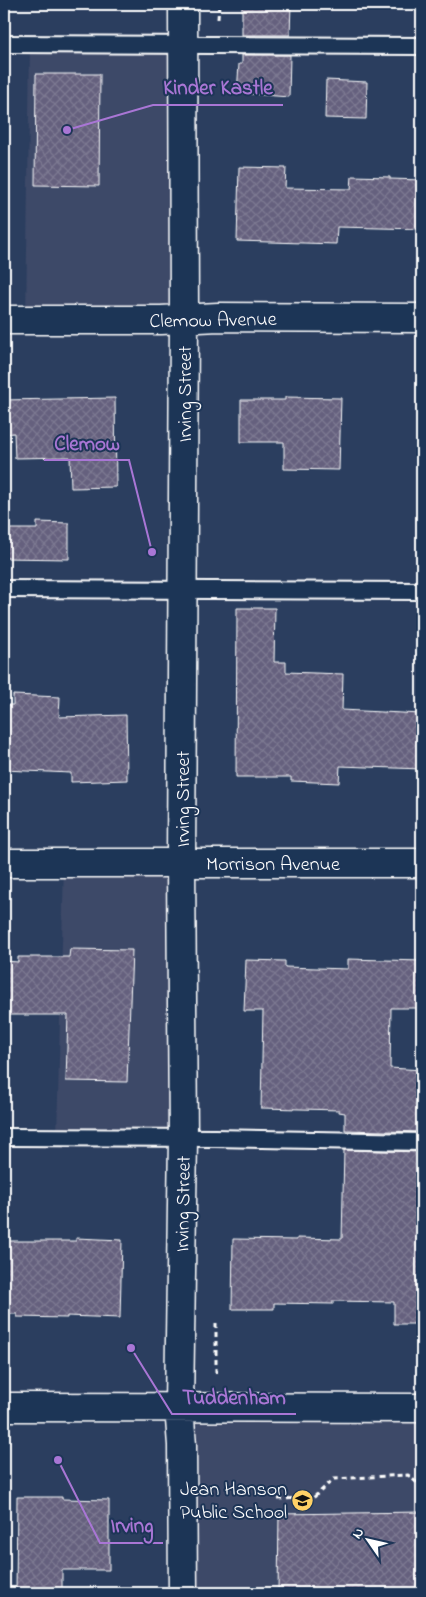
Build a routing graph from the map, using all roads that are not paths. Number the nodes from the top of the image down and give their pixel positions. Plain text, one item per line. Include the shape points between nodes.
1 (183, 4) edge
2 (4, 44) edge
3 (184, 44) junction
4 (422, 46) edge
5 (184, 318) junction
6 (422, 318) edge
7 (4, 320) edge
8 (4, 589) edge
9 (183, 590) junction
10 (422, 591) edge
11 (4, 863) edge
12 (181, 863) junction
13 (422, 863) edge
14 (4, 1137) edge
15 (183, 1138) junction
16 (422, 1142) edge
17 (4, 1407) edge
18 (179, 1407) junction
19 (422, 1408) edge
20 (183, 1593) edge

1 - 3 street, Irving Street
2 - 3 lane
3 - 4 lane
3 - 5 street, Irving Street
5 - 6 street, Clemow Avenue
5 - 7 street, Clemow Avenue
5 - 9 street, Irving Street
8 - 9 lane
9 - 10 lane
9 - 12 street, Irving Street
11 - 12 street, Morrison Avenue
12 - 13 street, Morrison Avenue
12 - 15 street, Irving Street
14 - 15 lane
15 - 16 lane
15 - 18 street, Irving Street
17 - 18 street
18 - 19 street
18 - 20 street, Irving Street

